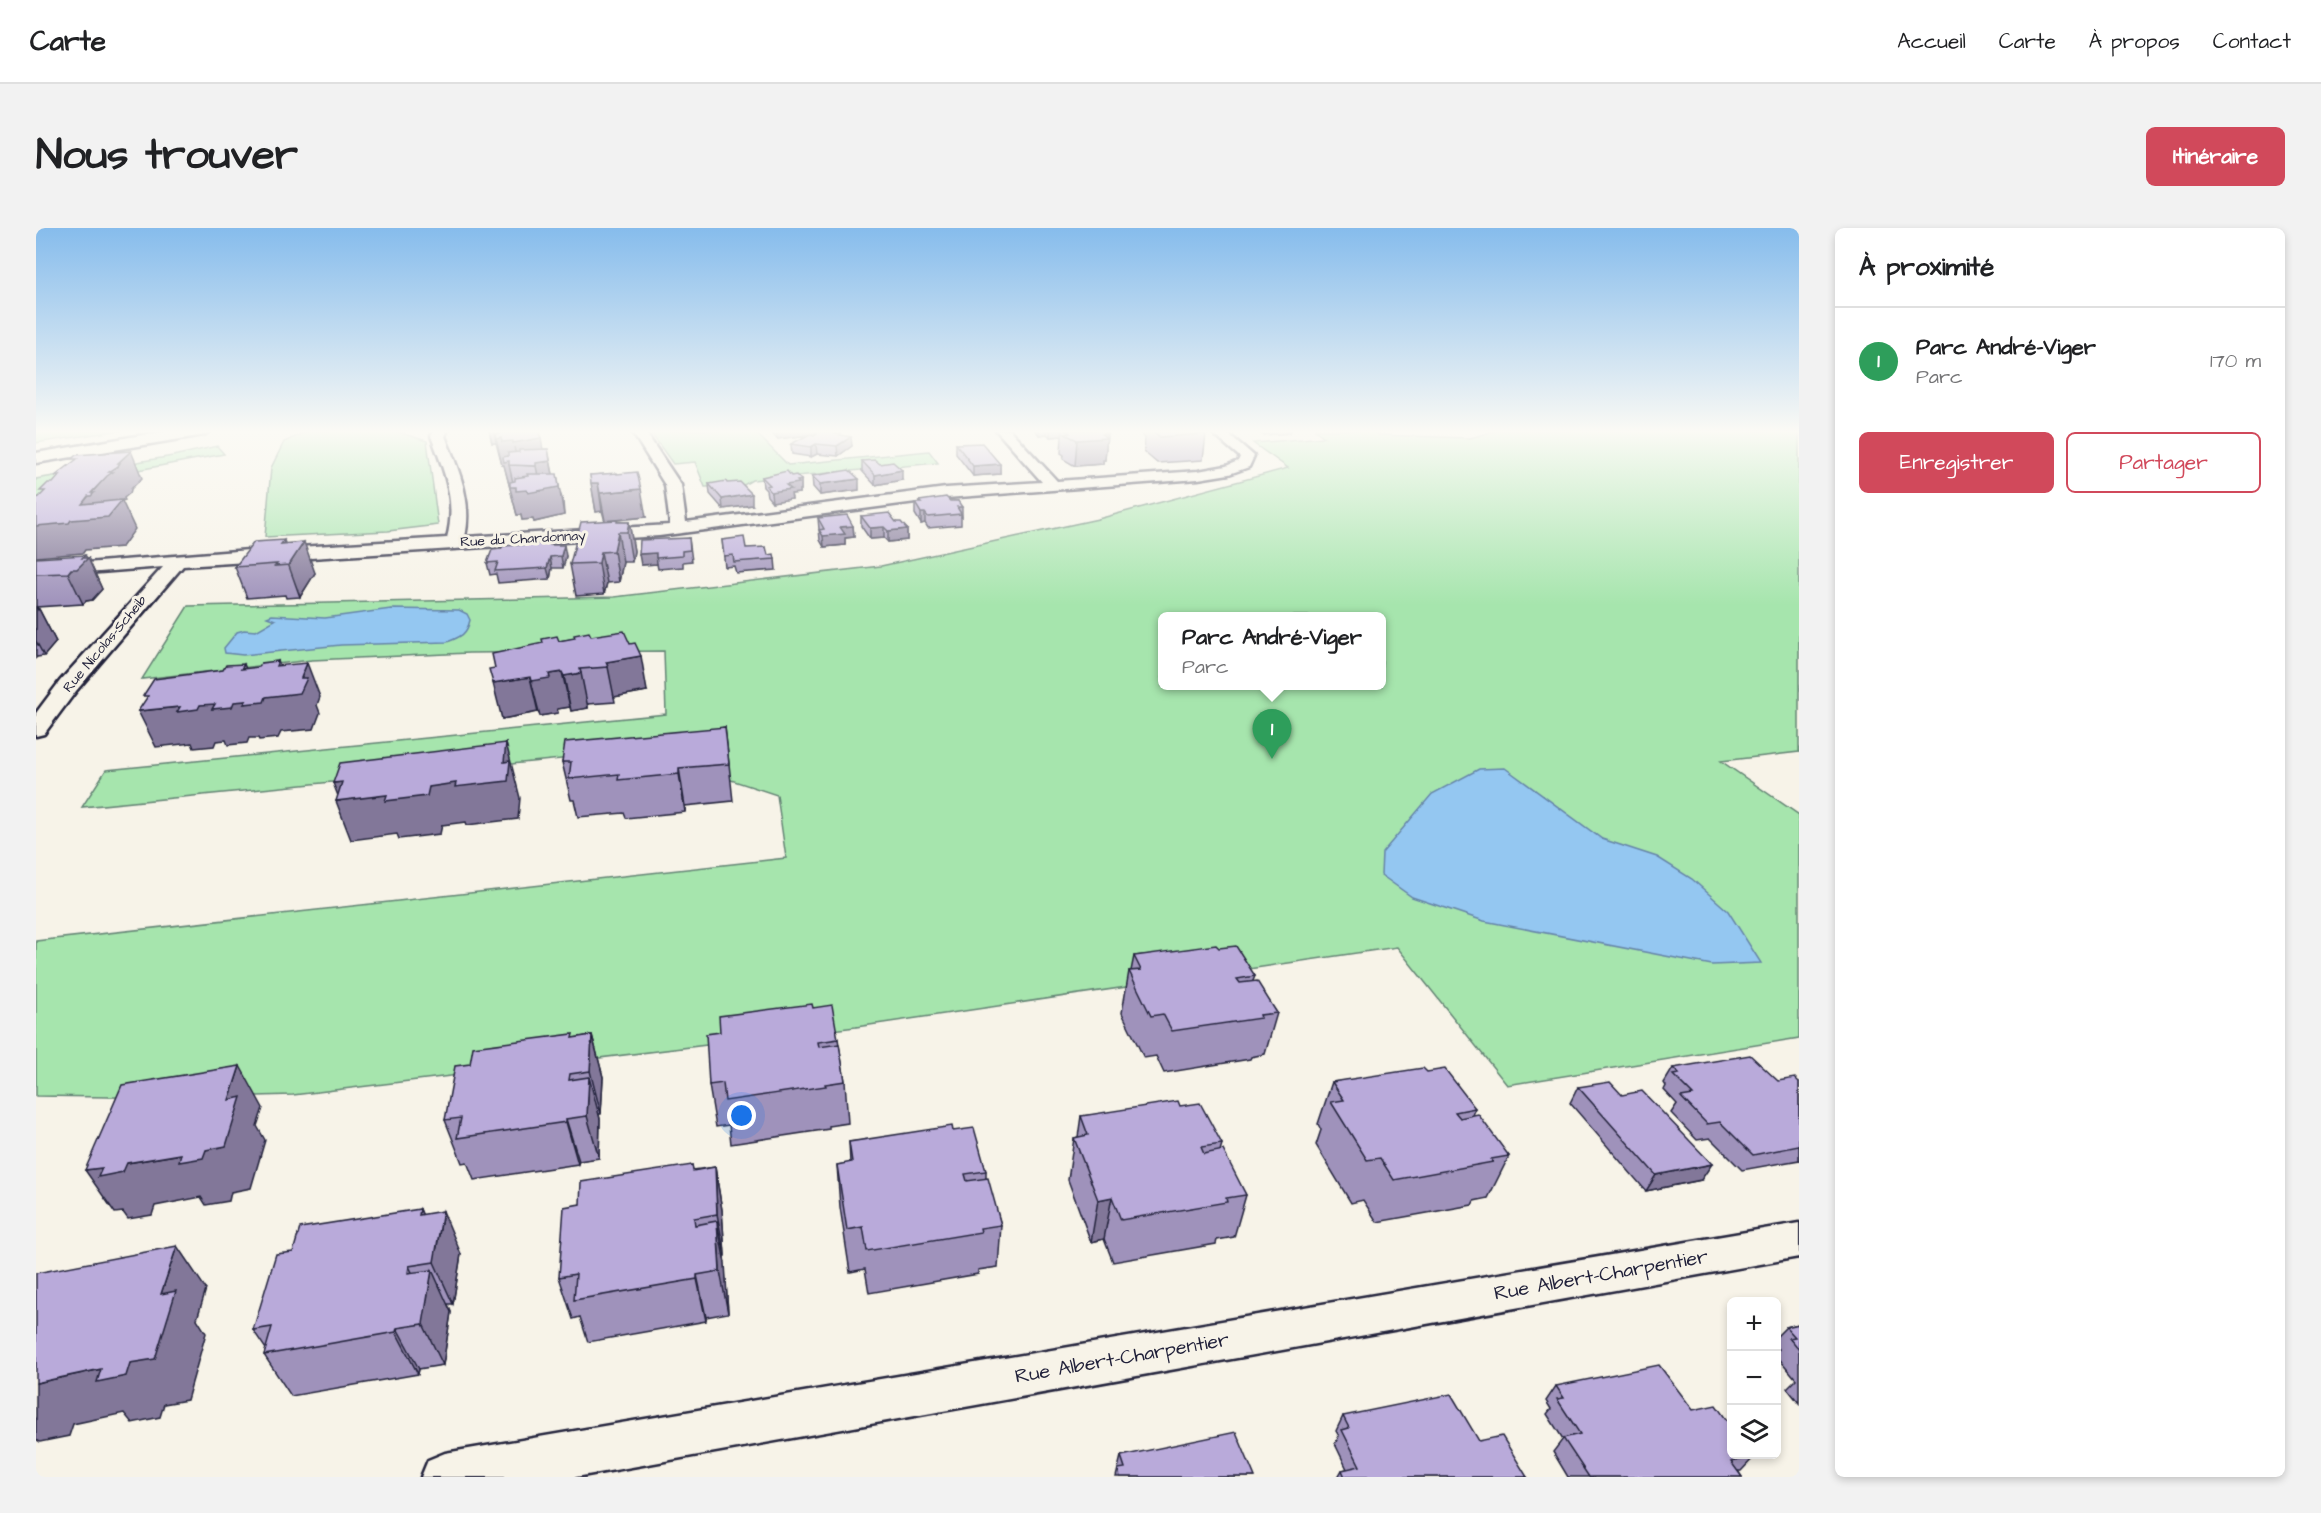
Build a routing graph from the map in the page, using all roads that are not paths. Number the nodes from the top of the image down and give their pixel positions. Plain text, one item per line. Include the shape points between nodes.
1 (456, 488) edge
2 (673, 488) edge
3 (1001, 488) edge
4 (679, 529) junction
5 (455, 542) junction
6 (177, 562) junction
7 (36, 572) edge
8 (36, 729) edge
9 (1799, 1240) edge
10 (445, 1477) edge

1 - 5 street via 460,526
2 - 4 street
3 - 4 street, Rue du Chardonnay via 922,495
4 - 5 street, Rue du Chardonnay
5 - 6 street, Rue du Chardonnay
6 - 7 street, Rue du Chardonnay
6 - 8 street, Rue Nicolas-Scheib via 68,686
9 - 10 street, Rue Albert-Charpentier

